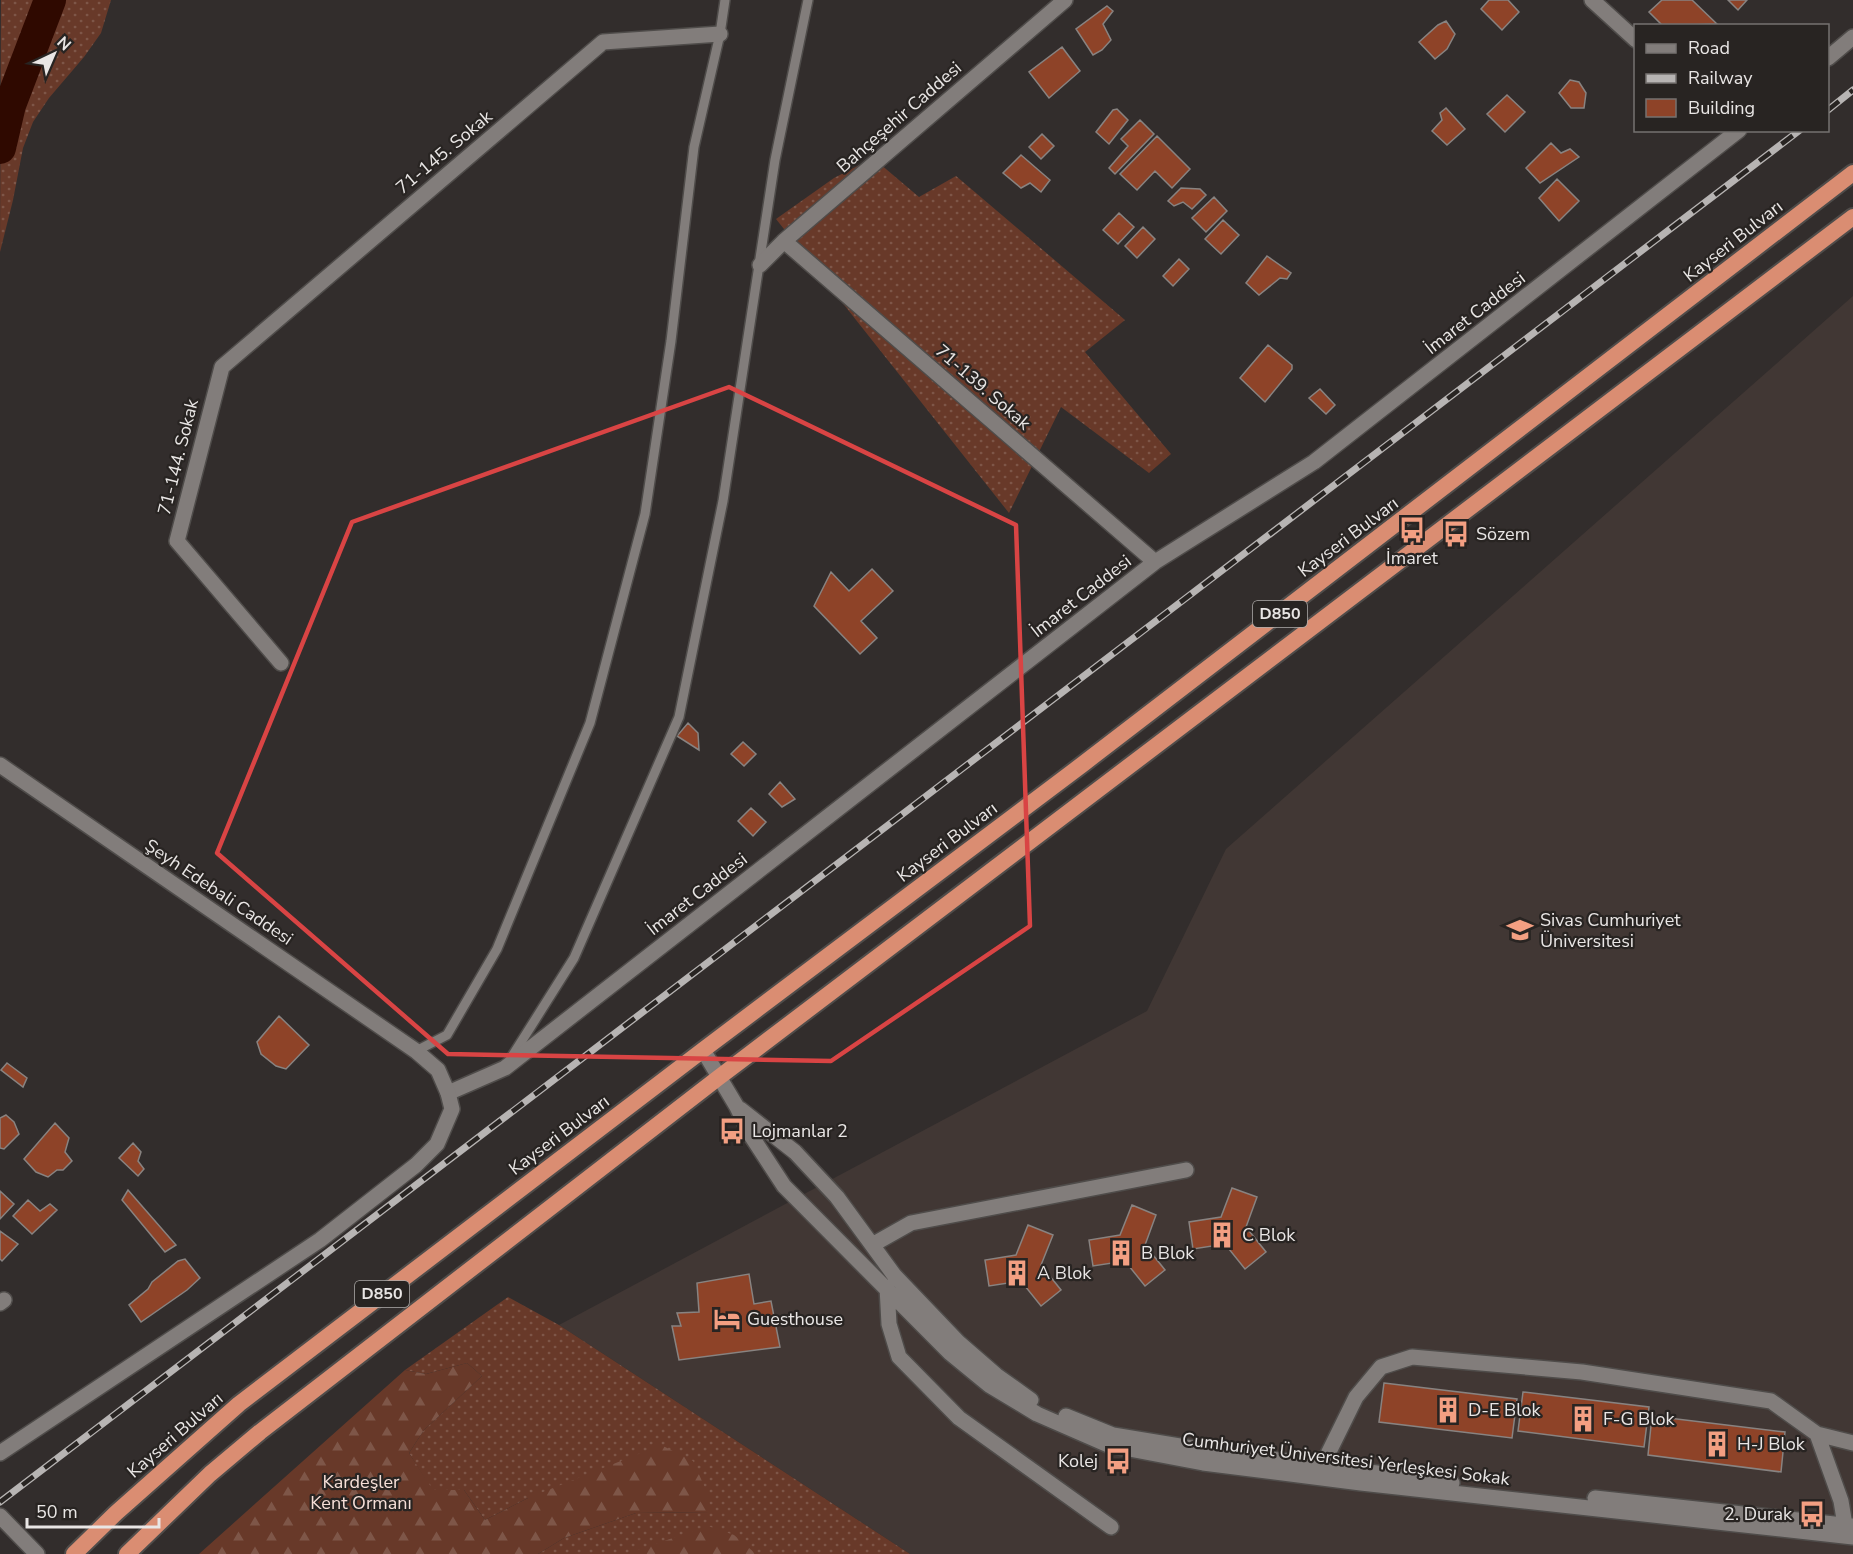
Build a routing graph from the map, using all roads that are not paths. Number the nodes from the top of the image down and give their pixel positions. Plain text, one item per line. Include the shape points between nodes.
1 (725, 0) edge
2 (808, 0) edge
3 (1065, 0) edge
4 (1592, 0) edge
5 (720, 34) junction
6 (1853, 37) edge
7 (1634, 39) edge
8 (1829, 56) edge
9 (1736, 132) edge
10 (1853, 173) edge
11 (1853, 217) edge
12 (784, 241) junction
13 (760, 265) junction
14 (222, 368) joint
15 (1155, 562) junction
16 (281, 663) dead end
17 (0, 765) edge
18 (703, 1050) junction
19 (416, 1051) junction
20 (505, 1068) junction
21 (718, 1078) junction
22 (448, 1093) junction
23 (737, 1107) junction
24 (1186, 1170) dead end
25 (872, 1245) junction
26 (887, 1287) junction
27 (1817, 1434) junction
28 (1853, 1443) edge
29 (0, 1454) edge
30 (1322, 1466) junction
31 (0, 1516) edge
32 (1111, 1527) dead end
33 (1850, 1529) edge
34 (37, 1554) edge
35 (74, 1554) edge
36 (127, 1554) edge

1 - 5 lane
2 - 13 lane via 775,160
3 - 12 street, Bahçeşehir Caddesi
4 - 7 street
5 - 14 street, 71-145. Sokak via 603,42
5 - 19 lane via 694,147 645,514 590,723 497,949 447,1035
6 - 8 street
9 - 15 street, İmaret Caddesi via 1314,462
10 - 18 highway, Kayseri Bulvarı / D850 via 1093,757
11 - 21 highway, D850
12 - 13 street, Bahçeşehir Caddesi
12 - 15 street, 71-139. Sokak
13 - 20 lane via 723,501 680,717 574,958
14 - 16 street, 71-144. Sokak via 177,541
15 - 20 street, İmaret Caddesi
17 - 19 street, Şeyh Edebali Caddesi
18 - 21 street
18 - 35 highway, Kayseri Bulvarı / D850 via 239,1404
19 - 22 street, Şeyh Edebali Caddesi via 438,1070
20 - 22 street, İmaret Caddesi
21 - 23 street
21 - 36 highway, D850 via 260,1432
22 - 29 street via 452,1109 446,1126 437,1144 416,1165 320,1240
23 - 25 street, Cumhuriyet Üniversitesi Yerleşkesi Sokak via 795,1152 837,1197
23 - 26 street, Cumhuriyet Üniversitesi Yerleşkesi Sokak via 784,1186
24 - 25 street via 911,1223
25 - 30 street, Cumhuriyet Üniversitesi Yerleşkesi Sokak via 894,1275 958,1342 1042,1407 1113,1435
26 - 32 street via 889,1324 899,1357 959,1418
26 - 33 street, Cumhuriyet Üniversitesi Yerleşkesi Sokak via 950,1353 989,1385 1037,1414 1108,1445 1203,1463 1339,1480
27 - 28 street, Cumhuriyet Üniversitesi Yerleşkesi Sokak
27 - 30 street, Cumhuriyet Üniversitesi Yerleşkesi Sokak via 1771,1401 1582,1372 1412,1357 1380,1367 1356,1397
27 - 33 street
30 - 33 street, Cumhuriyet Üniversitesi Yerleşkesi Sokak
31 - 34 street

